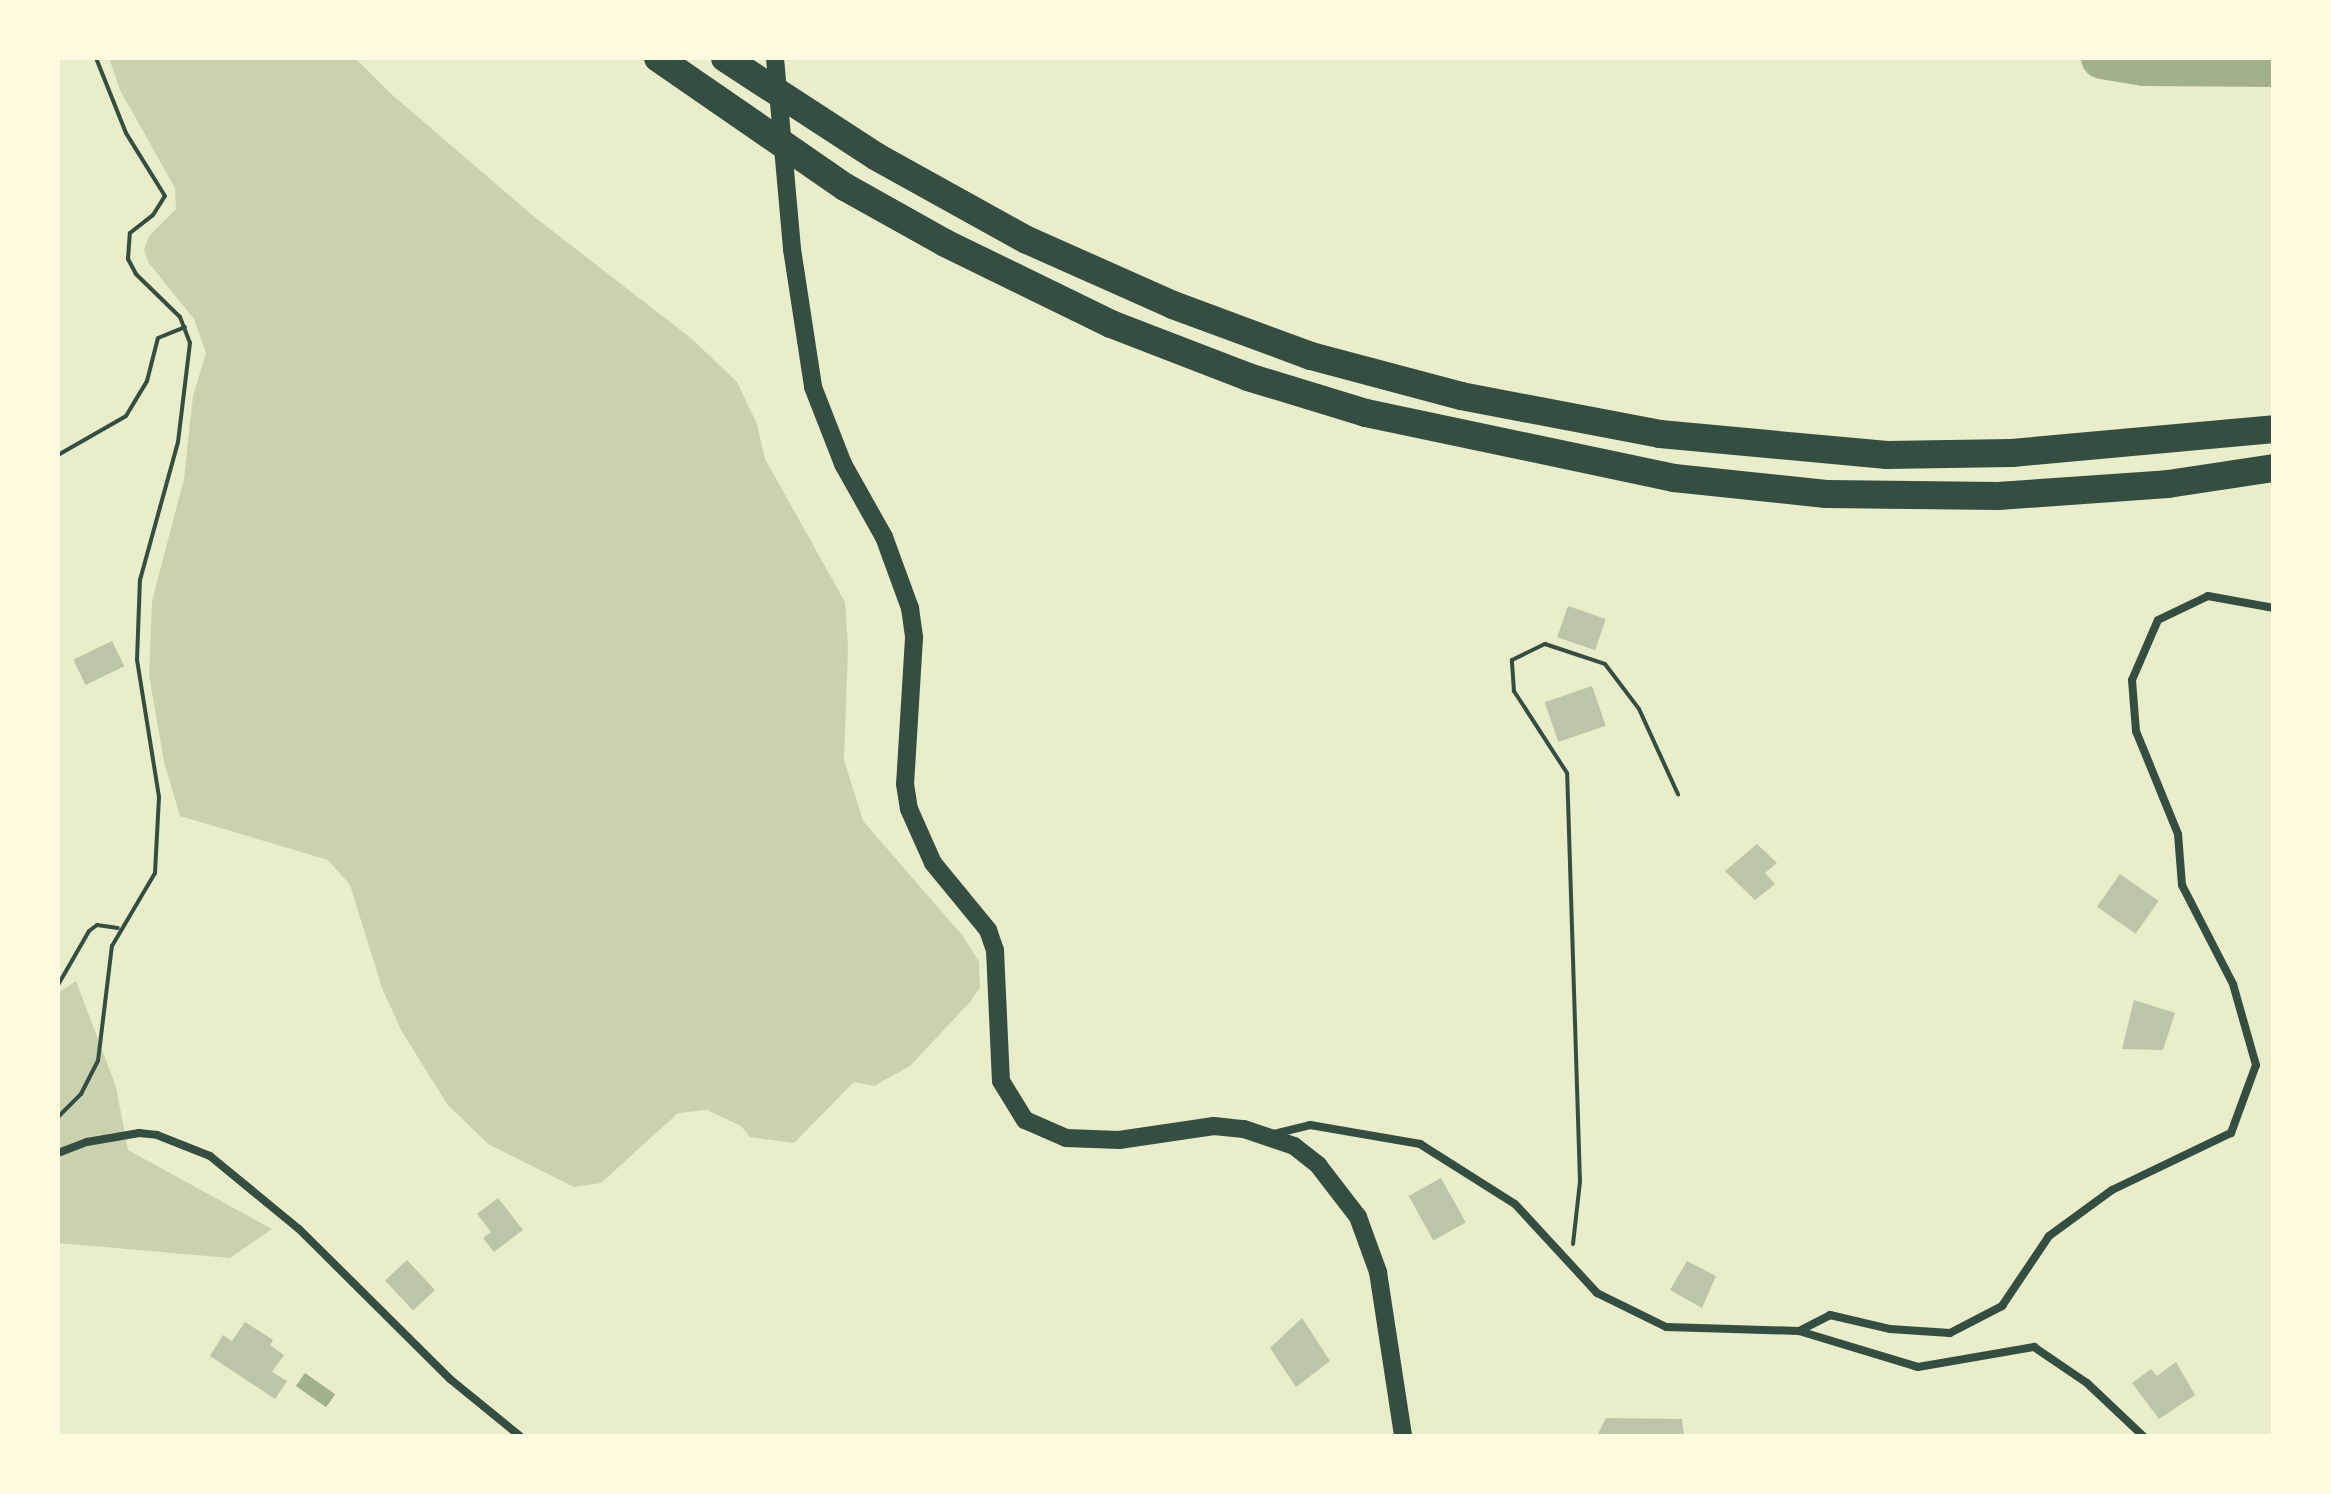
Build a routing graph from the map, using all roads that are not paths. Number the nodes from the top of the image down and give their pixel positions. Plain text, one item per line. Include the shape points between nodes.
1 (658, 58) edge
2 (725, 58) edge
3 (776, 58) edge
4 (2274, 429) edge
5 (2274, 468) edge
6 (2274, 608) edge
7 (1270, 1134) junction
8 (58, 1153) edge
9 (1799, 1331) junction
10 (520, 1436) edge
11 (1402, 1436) edge
12 (2143, 1436) edge

1 - 5 highway via 845,186 945,243 1111,324 1366,413 1674,478 1826,494 1998,496 2168,484
2 - 4 highway via 877,157 1027,240 1311,356 1461,396 1660,434 1887,455 2012,454
3 - 7 street via 812,387 842,464 884,537 910,608 909,809 933,863 988,930 995,950 998,1060 1011,1103 1045,1131 1090,1141 1214,1126
6 - 9 lane via 2208,596 2158,620 2132,680 2136,731 2178,834 2182,886 2233,984 2256,1065 2231,1133 2112,1190 2049,1236 2002,1306 1950,1333 1890,1330 1830,1315
7 - 9 lane via 1310,1125 1420,1144 1515,1204 1598,1292 1666,1327
7 - 11 street via 1318,1165 1364,1230 1391,1334
8 - 10 lane via 139,1133 210,1156 300,1229 450,1379
9 - 12 lane via 1918,1367 2034,1347 2087,1383

